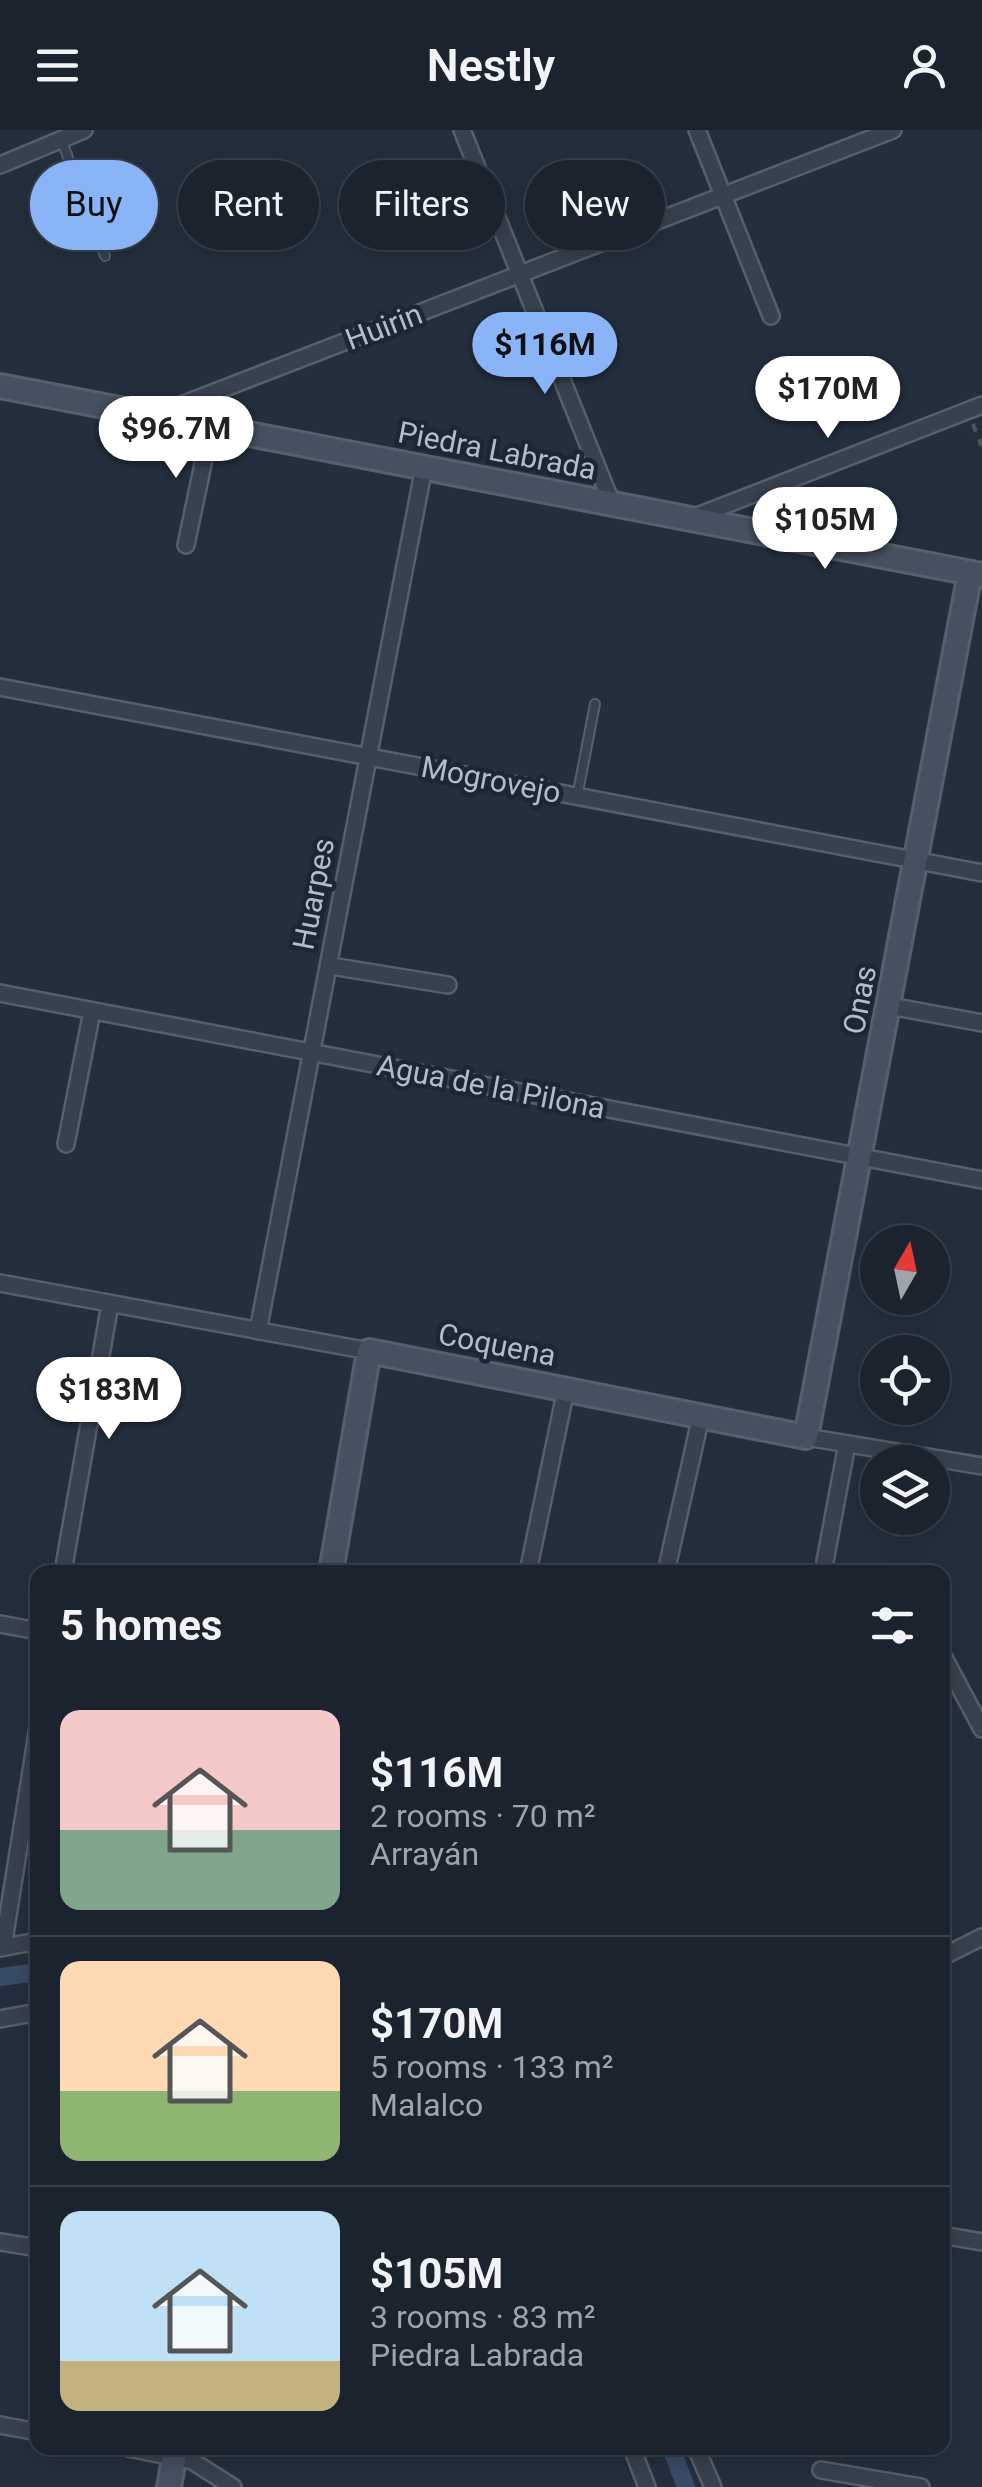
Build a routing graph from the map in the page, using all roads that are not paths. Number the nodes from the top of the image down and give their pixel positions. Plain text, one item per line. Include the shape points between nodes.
1 (84, 130) edge
2 (462, 130) edge
3 (697, 130) edge
4 (893, 130) edge
5 (60, 139) junction
6 (0, 165) edge
7 (724, 196) junction
8 (105, 256) dead end
9 (520, 274) junction
10 (771, 316) dead end
11 (0, 386) edge
12 (975, 408) edge
13 (155, 416) junction
14 (211, 426) junction
15 (424, 468) junction
16 (612, 504) junction
17 (689, 519) junction
18 (186, 545) dead end
19 (976, 574) edge
20 (0, 687) edge
21 (595, 704) dead end
22 (370, 757) junction
23 (577, 796) junction
24 (917, 861) junction
25 (982, 873) edge
26 (331, 966) junction
27 (448, 986) dead end
28 (0, 993) edge
29 (890, 1006) junction
30 (92, 1011) junction
31 (982, 1023) edge
32 (314, 1053) junction
33 (66, 1144) dead end
34 (862, 1157) junction
35 (982, 1180) edge
36 (0, 1283) edge
37 (110, 1304) junction
38 (258, 1331) junction
39 (369, 1351) junction
40 (566, 1389) junction
41 (701, 1416) junction
42 (806, 1437) junction
43 (848, 1444) junction
44 (982, 1466) edge
45 (64, 1565) edge
46 (333, 1565) edge
47 (529, 1565) edge
48 (668, 1565) edge
49 (825, 1565) edge
50 (0, 1624) edge
51 (30, 1630) edge
52 (950, 1669) edge
53 (981, 1727) edge
54 (30, 1776) edge
55 (982, 1936) edge
56 (30, 1942) edge
57 (2, 1947) edge
58 (950, 1953) edge
59 (30, 2013) edge
60 (0, 2019) edge
61 (950, 2237) edge
62 (0, 2242) edge
63 (982, 2242) edge
64 (30, 2247) edge
65 (0, 2425) edge
66 (30, 2431) edge
67 (174, 2455) edge
68 (181, 2455) edge
69 (635, 2455) edge
70 (699, 2455) edge
71 (821, 2470) dead end
72 (168, 2487) edge
73 (233, 2487) edge
74 (647, 2487) edge
75 (713, 2487) edge
76 (921, 2487) edge

1 - 5 street
2 - 9 street
3 - 7 street
4 - 7 street, Huirin
5 - 6 street
5 - 8 lane
7 - 9 street, Huirin
7 - 10 street
9 - 13 street, Huirin
9 - 16 street
11 - 13 main road, Piedra Labrada
12 - 17 street
13 - 14 main road, Piedra Labrada
14 - 15 main road, Piedra Labrada
14 - 18 street
15 - 16 main road, Piedra Labrada
15 - 22 street, Huarpes
16 - 17 main road, Piedra Labrada
17 - 19 main road, Piedra Labrada
19 - 24 main road, Onas
20 - 22 street, Mogrovejo
21 - 23 lane
22 - 23 street, Mogrovejo
22 - 26 street, Huarpes
23 - 24 street, Mogrovejo
24 - 25 street, Mogrovejo
24 - 29 main road, Onas
26 - 27 street
26 - 32 street, Huarpes
28 - 30 street, Agua de la Pilona
29 - 31 street
29 - 34 main road, Onas
30 - 32 street, Agua de la Pilona
30 - 33 street
32 - 34 street, Agua de la Pilona
32 - 38 street, Huarpes
34 - 35 street, Agua de la Pilona
34 - 42 main road, Onas
36 - 37 street, Coquena
37 - 38 street, Coquena
37 - 45 street
38 - 39 street, Coquena
39 - 40 main road, Coquena
39 - 46 main road
40 - 41 main road, Coquena
40 - 47 street
41 - 42 main road, Coquena
41 - 48 street
42 - 43 street, Coquena
43 - 44 street, Coquena
43 - 49 street
50 - 51 street
52 - 53 street
54 - 57 street
55 - 58 street
56 - 57 street
59 - 60 street
61 - 63 street
62 - 64 street
65 - 66 street
67 - 72 main road
68 - 73 street
69 - 74 street
70 - 75 street
71 - 76 street

